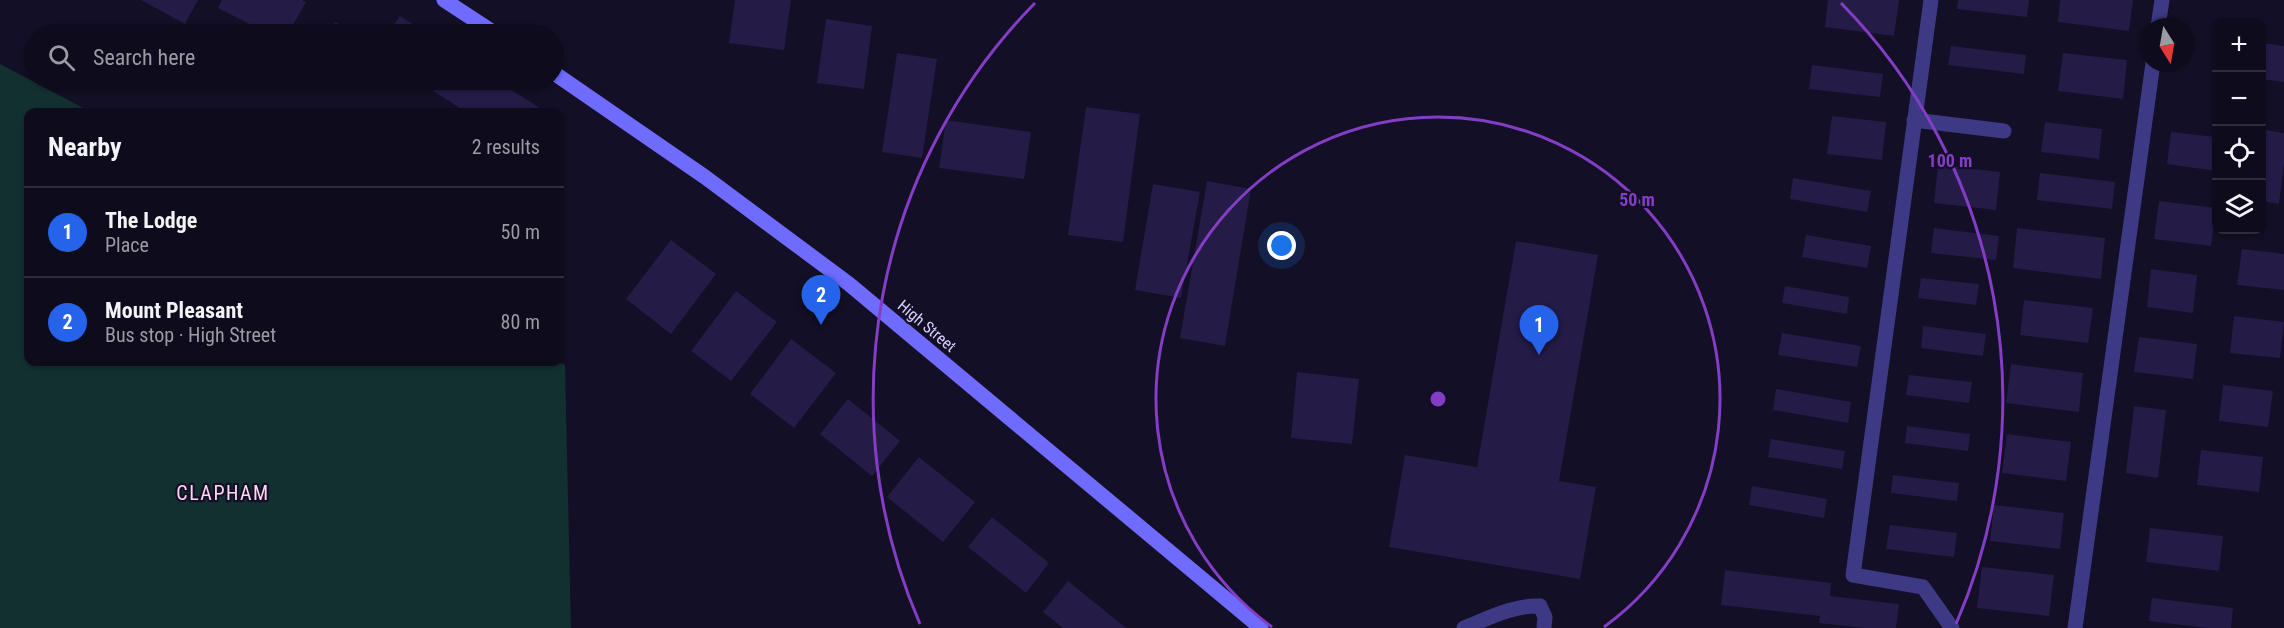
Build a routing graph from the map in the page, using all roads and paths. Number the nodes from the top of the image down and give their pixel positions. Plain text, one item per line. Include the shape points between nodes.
1 (444, 0) edge
2 (1930, 0) edge
3 (2162, 0) edge
4 (2159, 18) edge
5 (481, 24) edge
6 (2152, 72) edge
7 (564, 80) edge
8 (1914, 120) junction
9 (2004, 131) dead end
10 (1261, 628) edge
11 (1464, 628) edge
12 (1544, 628) edge
13 (1952, 628) edge
14 (2075, 628) edge

1 - 5 street
2 - 8 lane
3 - 4 lane
6 - 14 lane
7 - 10 street, High Street via 705,177 849,284
8 - 9 lane
8 - 13 lane via 1853,574 1923,587
11 - 12 lane via 1510,609 1528,606 1540,606 1545,616

